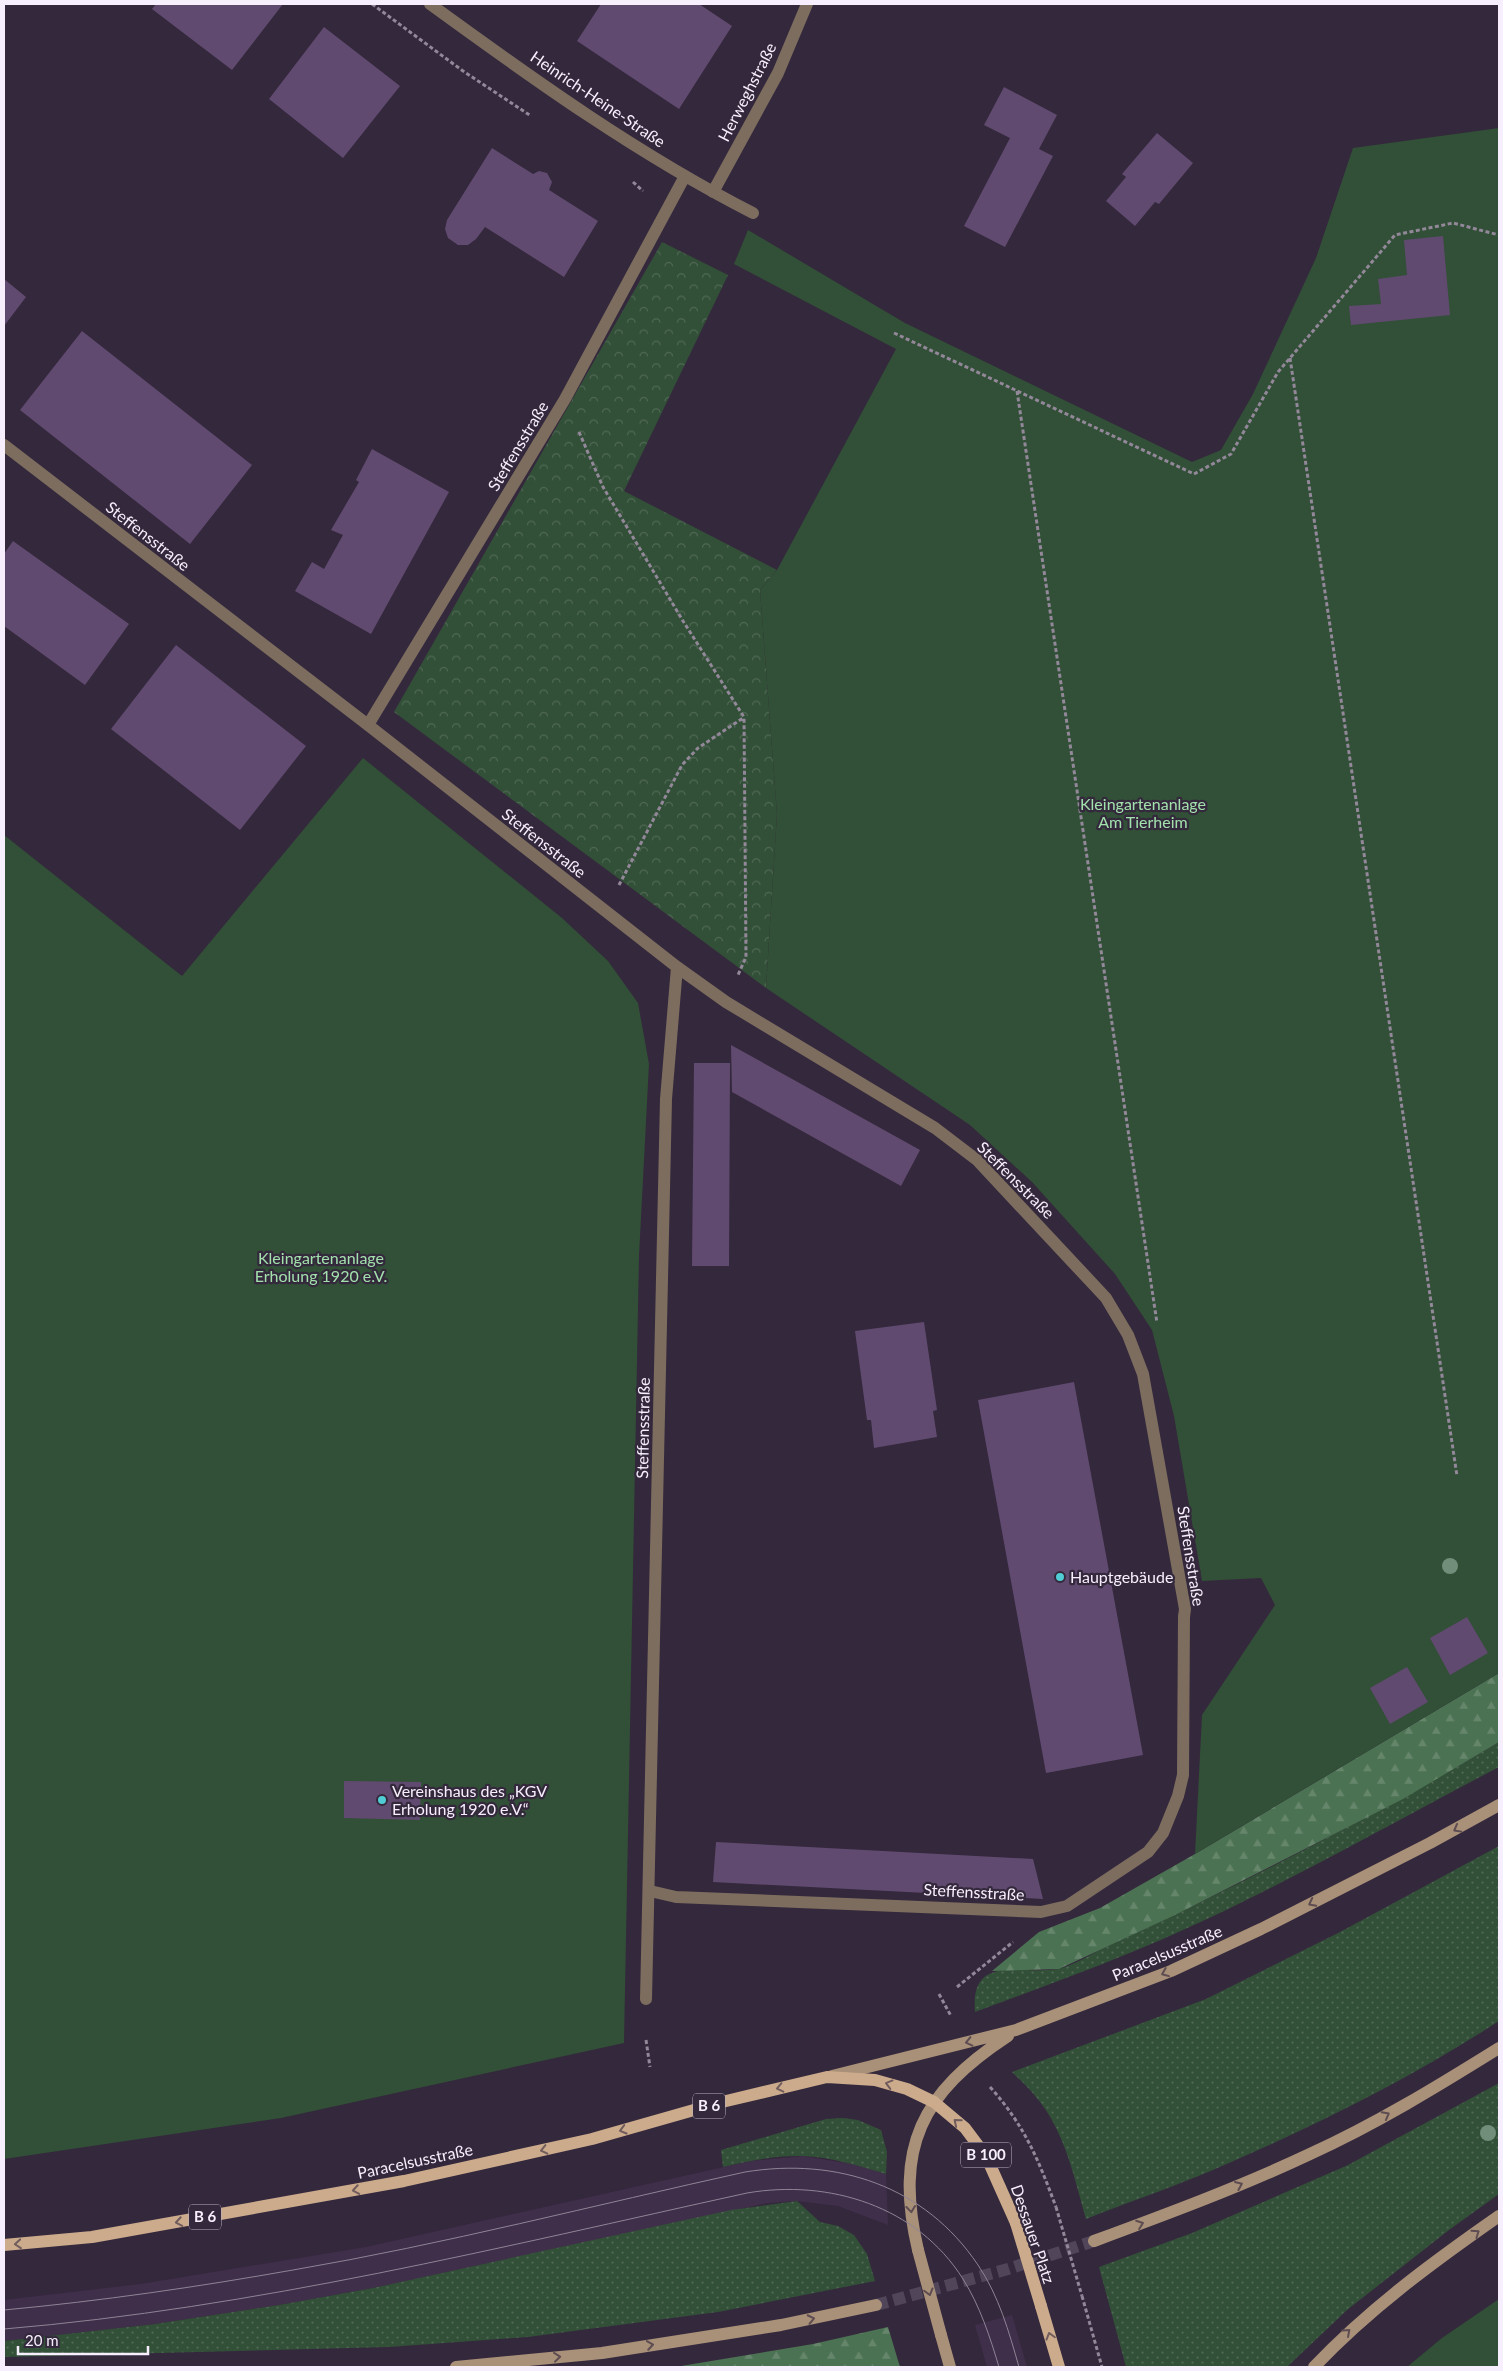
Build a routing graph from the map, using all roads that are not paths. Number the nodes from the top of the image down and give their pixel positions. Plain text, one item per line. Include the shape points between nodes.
1 (430, 4) edge
2 (807, 4) edge
3 (685, 176) junction
4 (713, 192) junction
5 (752, 213) dead end
6 (4, 445) edge
7 (368, 725) junction
8 (677, 967) junction
9 (1499, 1805) edge
10 (650, 1891) junction
11 (646, 2000) dead end
12 (1016, 2030) junction
13 (1499, 2048) edge
14 (827, 2077) junction
15 (934, 2102) junction
16 (1499, 2216) edge
17 (1094, 2241) tunnel mouth
18 (4, 2245) edge
19 (876, 2305) tunnel mouth
20 (456, 2367) edge
21 (950, 2367) edge
22 (1059, 2367) edge
23 (1314, 2367) edge

1 - 3 street, Heinrich-Heine-Straße via 577,107
2 - 4 street, Herweghstraße via 778,73
3 - 4 street, Heinrich-Heine-Straße
3 - 7 street, Steffensstraße via 566,399
4 - 5 street, Heinrich-Heine-Straße
6 - 7 street, Steffensstraße
7 - 8 street, Steffensstraße
8 - 10 street, Steffensstraße via 666,1099
8 - 10 street, Steffensstraße via 726,1002 935,1128 977,1160 1106,1298 1128,1335 1143,1374 1173,1540 1184,1617 1183,1775 1163,1833 1148,1852 1067,1906 1041,1912 676,1896
9 -> 12 main road, Paracelsusstraße via 1261,1929 1171,1970
10 - 11 street, Steffensstraße
12 -> 14 main road, Paracelsusstraße
12 - 15 main road via 974,2060
17 -> 13 main road via 1195,2204 1319,2150 1427,2093
15 -> 14 main road, Paracelsusstraße via 907,2089 875,2080
14 -> 18 main road, Paracelsusstraße / B 6 via 722,2102 592,2139 404,2181 92,2237
15 -> 21 main road, bridge via 914,2144 910,2200 918,2250
22 -> 15 main road, Dessauer Platz / B 100, bridge via 1016,2223 986,2156 965,2128
23 -> 16 main road via 1346,2333 1412,2279
20 -> 19 main road via 602,2353 781,2325

